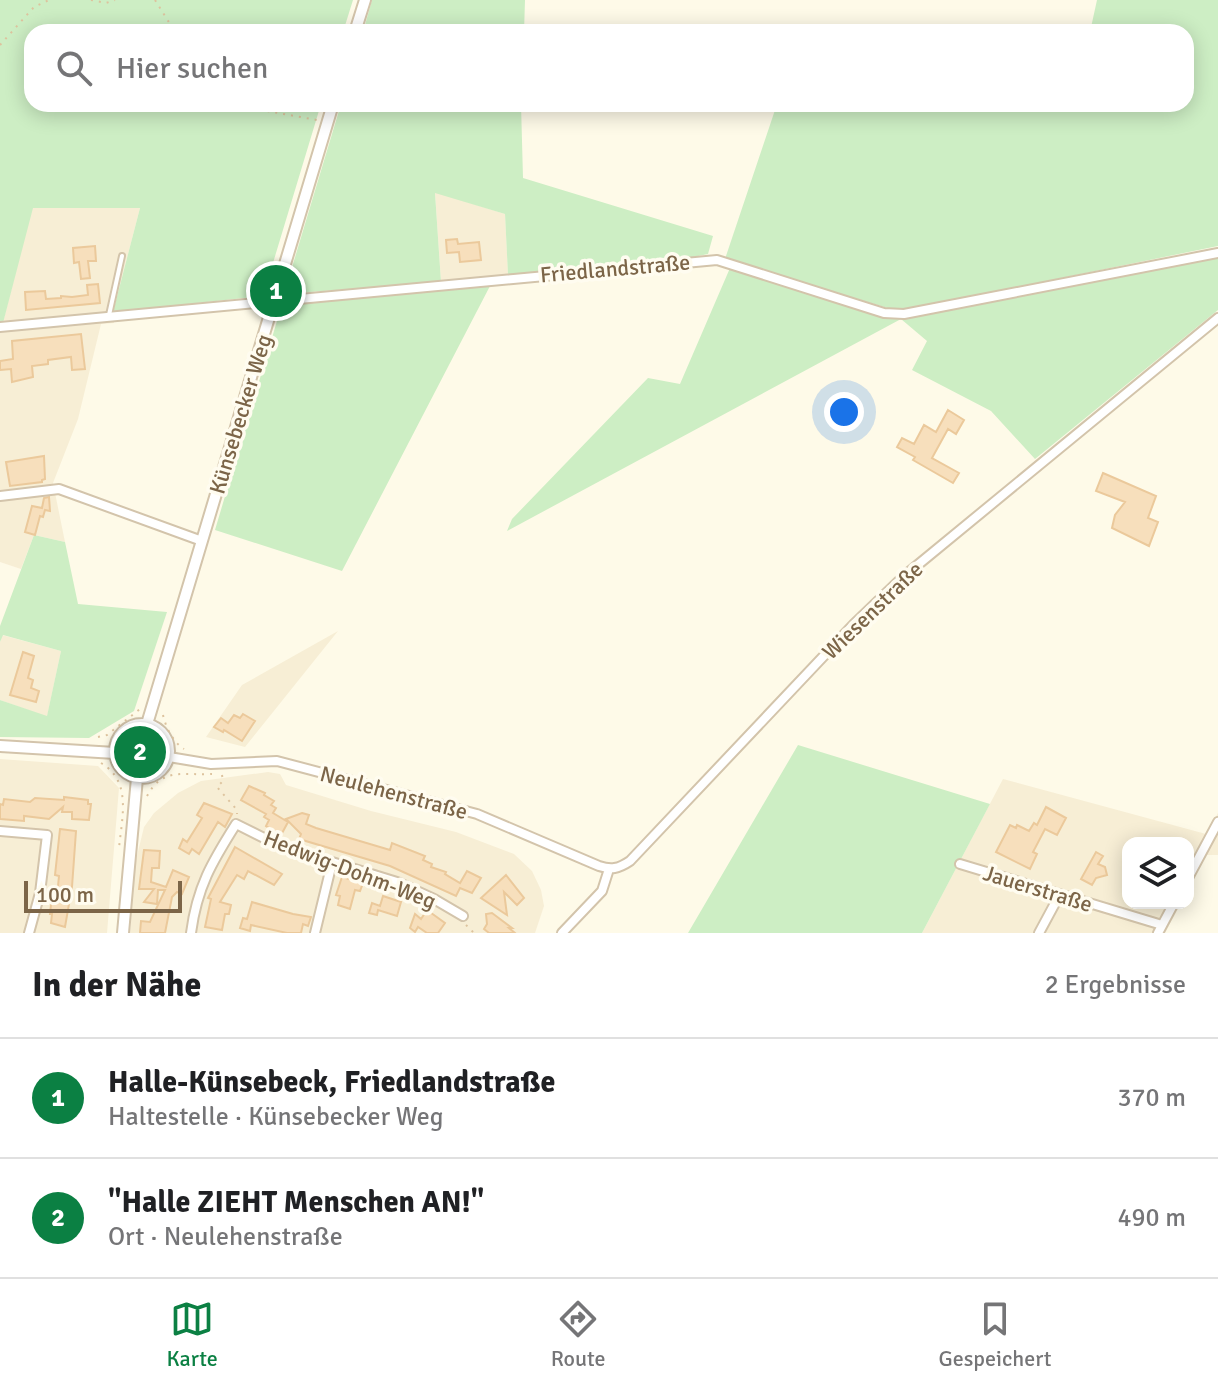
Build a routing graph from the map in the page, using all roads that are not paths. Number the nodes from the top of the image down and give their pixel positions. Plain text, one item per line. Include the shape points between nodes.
1 (365, 0) edge
2 (358, 24) edge
3 (331, 112) edge
4 (1218, 253) edge
5 (122, 256) dead end
6 (274, 300) junction
7 (108, 318) junction
8 (1218, 318) edge
9 (0, 327) edge
10 (0, 496) edge
11 (202, 541) junction
12 (147, 724) junction
13 (0, 746) edge
14 (115, 753) junction
15 (169, 757) junction
16 (137, 778) junction
17 (1218, 822) edge
18 (0, 831) edge
19 (332, 863) junction
20 (960, 864) dead end
21 (1194, 867) edge
22 (609, 869) junction
23 (1060, 894) junction
24 (1171, 909) edge
25 (463, 916) road end
26 (1160, 929) edge
27 (29, 933) edge
28 (123, 933) edge
29 (191, 933) edge
30 (315, 933) edge
31 (562, 933) edge
32 (1039, 933) edge

1 - 2 street
3 - 6 street, Künsebecker Weg
4 - 6 street, Friedlandstraße via 904,314 884,313 717,260
5 - 7 lane
6 - 7 street, Friedlandstraße
6 - 11 street, Künsebecker Weg
7 - 9 street, Friedlandstraße
8 - 22 street, Wiesenstraße via 903,577 630,861
10 - 11 street via 59,489
11 - 12 street, Künsebecker Weg
12 - 14 street via 124,730
12 - 15 street via 165,736
13 - 14 street
14 - 16 street via 118,764
15 - 16 street via 158,774
15 - 22 street, Neulehenstraße via 211,764 277,761 477,814
16 - 28 street
17 - 21 street
18 - 27 street via 47,835
19 - 25 street, Hedwig-Dohm-Weg via 397,882
19 - 29 street, Hedwig-Dohm-Weg via 236,824 198,892
19 - 30 street
20 - 23 street, Jauerstraße
22 - 31 street, Wiesenstraße via 602,891
23 - 26 street, Jauerstraße
23 - 32 street
24 - 26 street

